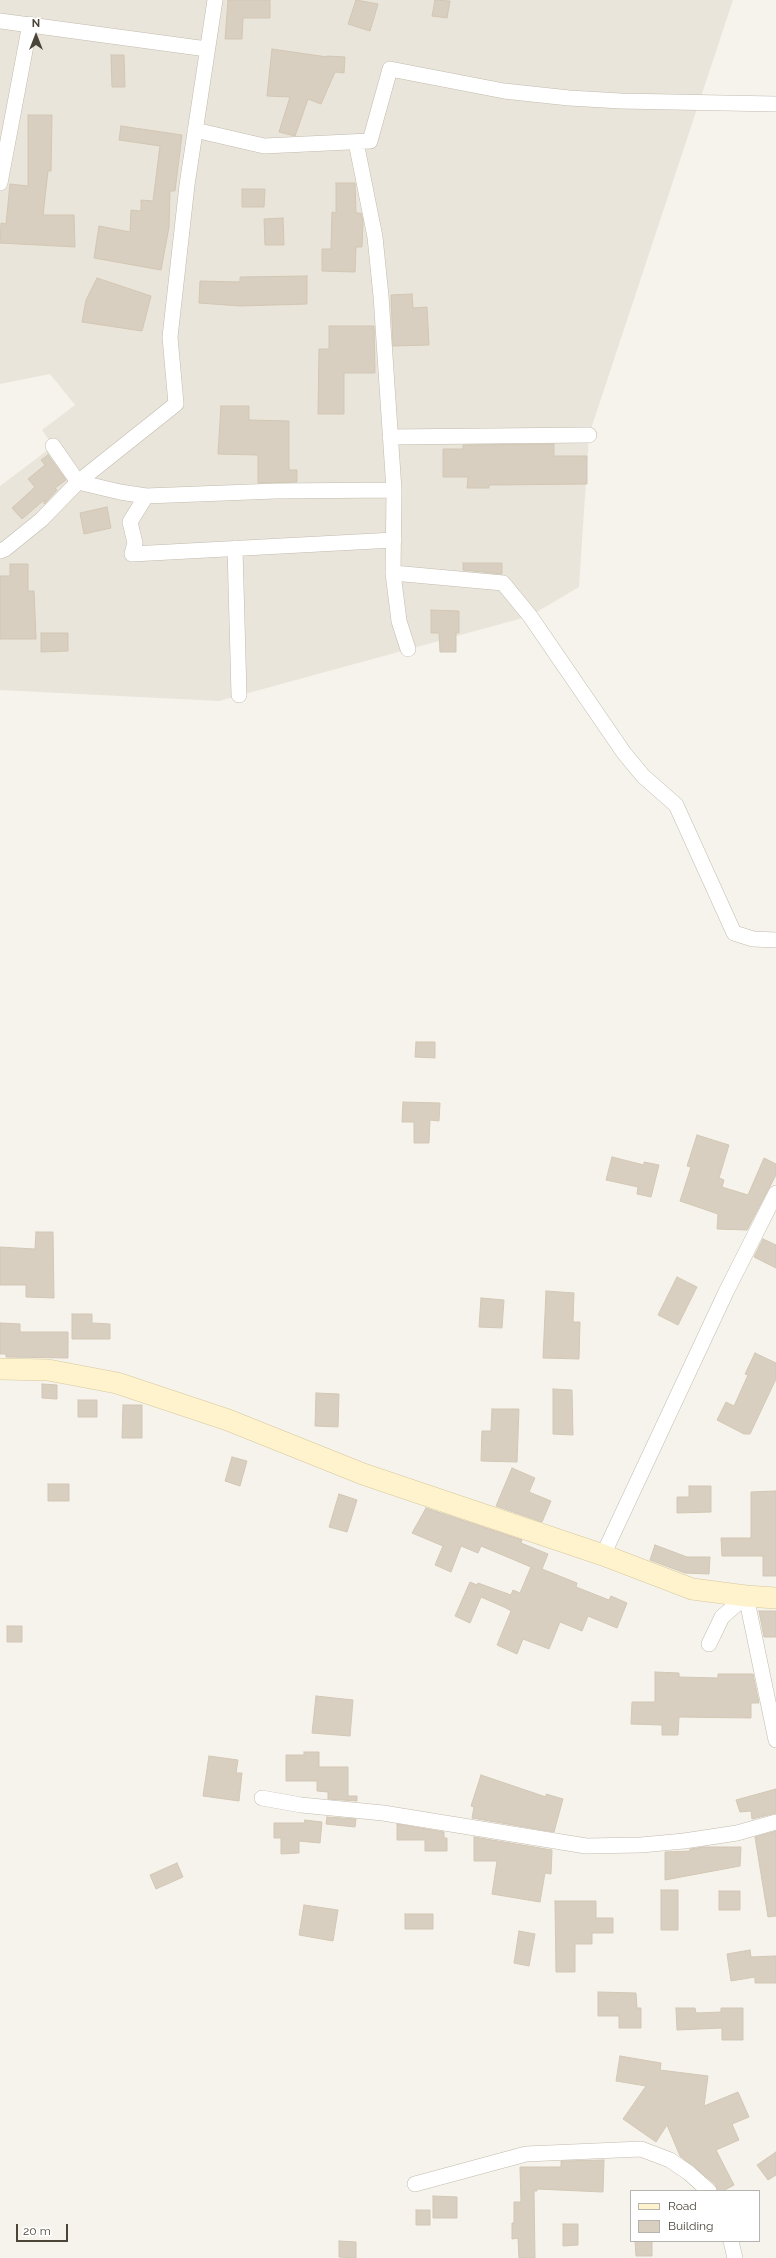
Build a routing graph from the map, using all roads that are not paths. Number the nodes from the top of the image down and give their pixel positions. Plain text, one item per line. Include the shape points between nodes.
1 (215, 0) edge
2 (0, 21) edge
3 (30, 24) junction
4 (207, 50) junction
5 (776, 104) edge
6 (195, 130) junction
7 (356, 142) junction
8 (0, 183) edge
9 (589, 435) dead end
10 (390, 438) junction
11 (53, 446) dead end
12 (78, 482) junction
13 (394, 490) junction
14 (146, 496) junction
15 (394, 540) junction
16 (235, 548) junction
17 (0, 551) edge
18 (393, 573) junction
19 (408, 649) dead end
20 (239, 695) dead end
21 (776, 940) edge
22 (776, 1193) edge
23 (772, 1214) edge
24 (0, 1369) edge
25 (604, 1555) junction
26 (746, 1596) junction
27 (776, 1598) edge
28 (709, 1644) dead end
29 (776, 1740) edge
30 (262, 1798) dead end
31 (776, 1822) edge
32 (415, 2184) dead end
33 (708, 2190) edge
34 (731, 2242) edge
35 (735, 2258) edge

1 - 4 street
2 - 3 street
3 - 4 street
3 - 8 street
4 - 6 street
5 - 7 street via 569,98 504,91 390,69 370,141
6 - 7 street via 264,146
6 - 12 street via 170,337 176,404
7 - 10 street via 375,237 382,296
9 - 10 street
10 - 13 street
11 - 12 street
12 - 14 street
12 - 17 street via 42,520
13 - 14 street
13 - 15 street
14 - 16 street via 130,522 135,542 132,554
15 - 16 street
15 - 18 street
16 - 20 street
18 - 19 street via 399,621
18 - 21 street via 504,582 624,754 643,776 676,805 734,933 753,939
22 - 23 street
23 - 25 street via 726,1292
24 - 25 street via 48,1370 117,1383 228,1420 363,1474
25 - 26 street via 692,1589
26 - 27 street
26 - 28 street via 722,1617
26 - 29 street
30 - 31 street via 301,1805 383,1813 586,1846 684,1841 737,1833
32 - 33 street via 526,2154 640,2149 670,2160
34 - 35 street

